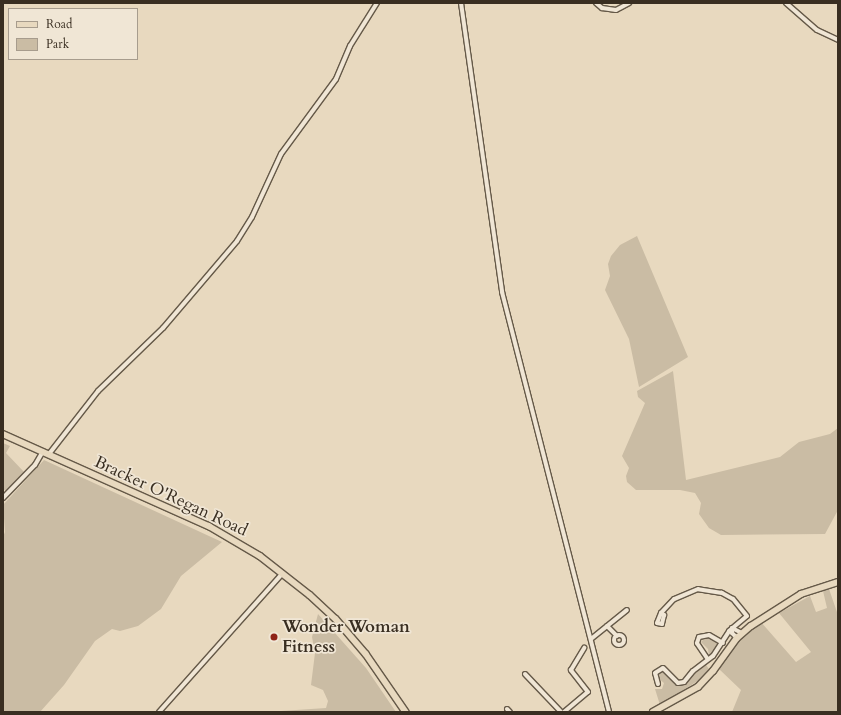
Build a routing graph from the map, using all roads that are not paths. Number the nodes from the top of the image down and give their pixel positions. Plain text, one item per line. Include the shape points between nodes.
1 (377, 3) edge
2 (461, 3) edge
3 (596, 3) edge
4 (629, 3) edge
5 (786, 3) edge
6 (838, 40) edge
7 (3, 434) edge
8 (46, 453) junction
9 (3, 498) edge
10 (283, 573) junction
11 (838, 582) edge
12 (627, 610) dead end
13 (661, 613) dead end
14 (608, 626) junction
15 (732, 628) junction
16 (742, 633) junction
17 (616, 636) dead end
18 (737, 638) junction
19 (591, 639) junction
20 (723, 643) junction
21 (584, 648) dead end
22 (707, 658) dead end
23 (526, 674) dead end
24 (658, 684) dead end
25 (158, 712) edge
26 (406, 712) edge
27 (560, 712) edge
28 (564, 712) edge
29 (609, 712) edge
30 (653, 712) edge

1 - 8 street via 350,46 336,79 281,154 252,217 237,241 163,328 98,391
2 - 19 street via 502,292
3 - 4 street via 602,8 616,10
5 - 6 street via 817,30
7 - 8 main road, Bracker O'Regan Road
8 - 9 street
8 - 10 main road, Bracker O'Regan Road via 209,526 245,546
10 - 25 street
10 - 26 main road, Bracker O'Regan Road via 322,606 351,636 383,676
11 - 16 main road via 798,596
12 - 14 street
13 - 15 street via 667,605 686,593 698,589 711,590 732,599 747,612 746,618
14 - 17 street
14 - 19 street
15 - 16 street
15 - 18 street via 732,633
15 - 20 street
16 - 18 main road
18 - 30 main road via 698,687
19 - 29 street
20 - 22 street via 709,635 702,635 697,644
20 - 24 street via 713,656 692,671 682,683 678,683 663,668 658,670 655,676
21 - 28 street via 571,670 588,692
23 - 27 street

